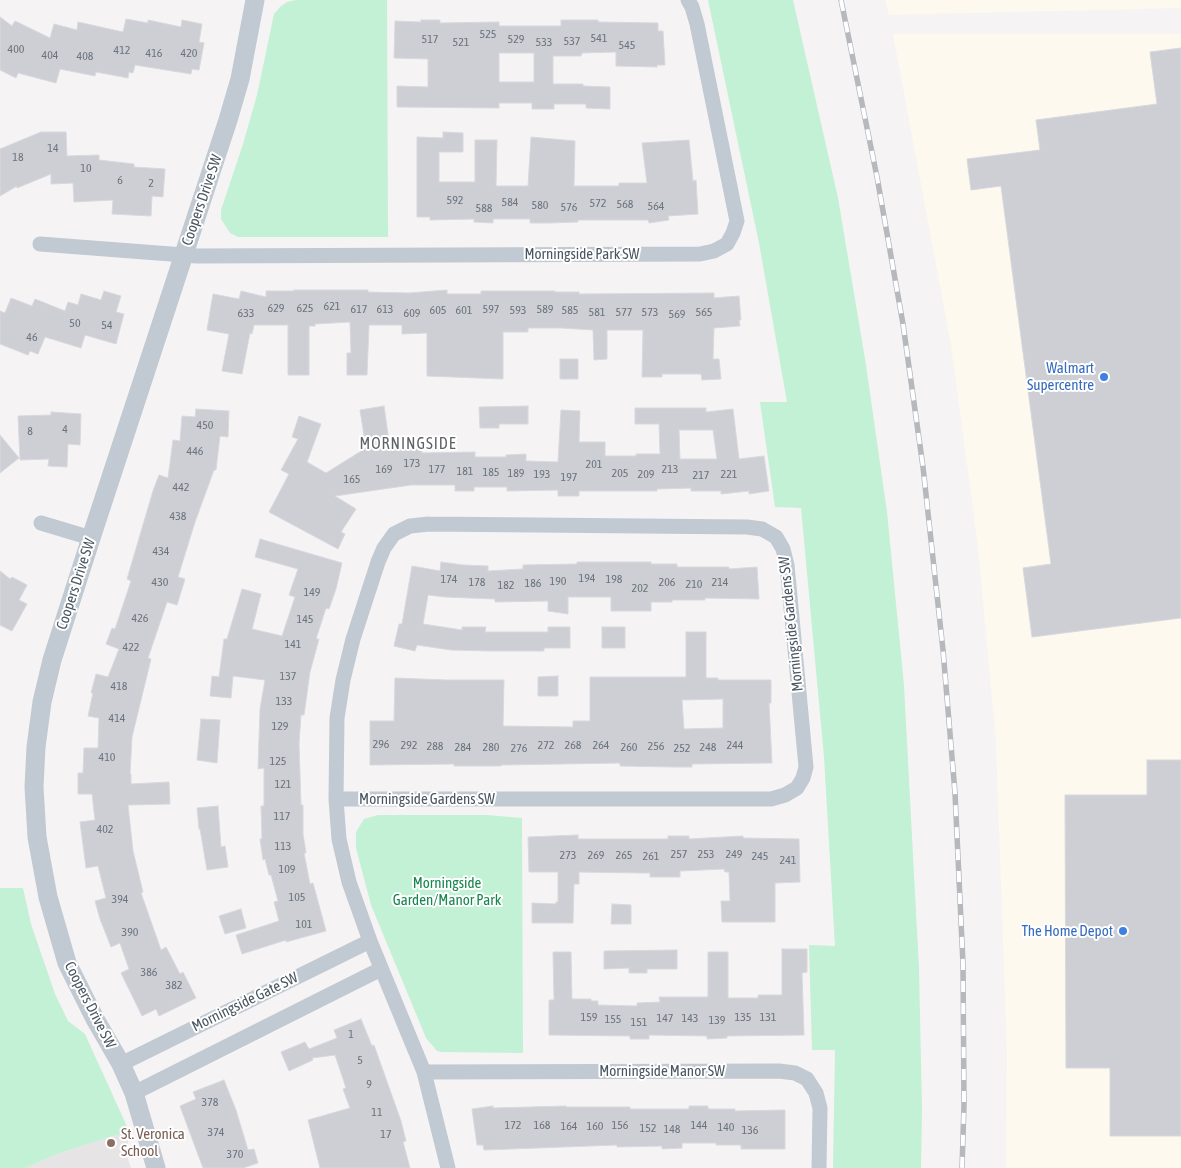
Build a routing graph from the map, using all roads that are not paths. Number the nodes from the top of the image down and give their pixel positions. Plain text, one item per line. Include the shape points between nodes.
1 (255, 0) edge
2 (688, 0) edge
3 (40, 244) dead end
4 (183, 256) junction
5 (41, 522) dead end
6 (91, 538) junction
7 (336, 800) junction
8 (370, 941) junction
9 (381, 969) junction
10 (120, 1064) junction
11 (424, 1072) junction
12 (134, 1093) junction
13 (156, 1168) edge
14 (448, 1168) edge
15 (819, 1168) edge

1 - 4 street, Coopers Drive SW via 240,79
2 - 4 street, Morningside Park SW via 697,24 737,220 727,244 690,254
3 - 4 street
4 - 6 street, Coopers Drive SW
5 - 6 street
6 - 10 street, Coopers Drive SW via 42,702 34,787 48,897 67,963
7 - 7 street, Morningside Gardens SW via 337,718 343,680 378,562 394,534 410,526 429,524 747,527 762,529 776,537 783,549 806,767 797,788 785,795 771,799
7 - 8 street, Morningside Gardens SW via 339,839 349,882
8 - 9 street
8 - 10 street, Morningside Gate SW
9 - 11 street
9 - 12 street, Morningside Gate SW
10 - 12 street, Coopers Drive SW
11 - 14 street
11 - 15 street, Morningside Manor SW via 795,1073 807,1079 818,1100
12 - 13 street, Coopers Drive SW

